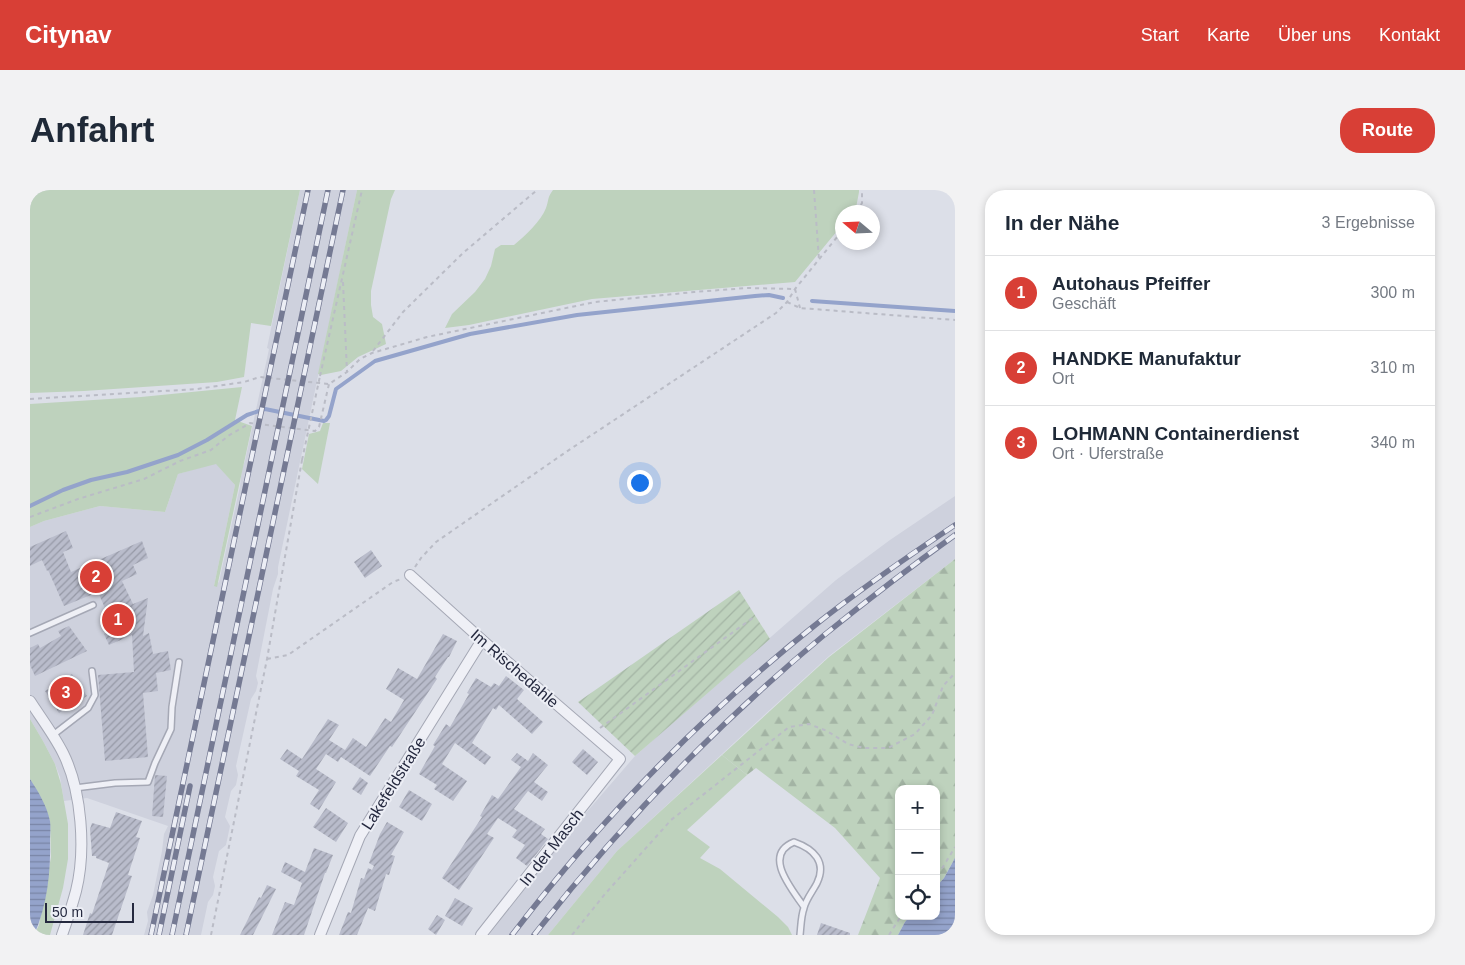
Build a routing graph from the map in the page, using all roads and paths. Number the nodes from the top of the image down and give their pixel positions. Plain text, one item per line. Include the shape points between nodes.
1 (362, 190) edge
2 (536, 190) edge
3 (814, 190) edge
4 (862, 190) edge
5 (861, 205) edge
6 (835, 240) edge
7 (819, 260) junction
8 (342, 280) junction
9 (795, 289) junction
10 (787, 302) junction
11 (800, 308) junction
12 (955, 320) edge
13 (372, 353) junction
14 (347, 372) junction
15 (329, 384) junction
16 (30, 399) edge
17 (30, 517) edge
18 (410, 575) junction
19 (93, 605) dead end
20 (754, 616) dead end
21 (30, 633) edge
22 (482, 640) junction
23 (267, 659) junction
24 (179, 662) dead end
25 (92, 671) dead end
26 (955, 673) edge
27 (30, 702) edge
28 (592, 734) junction
29 (53, 735) junction
30 (620, 759) joint
31 (75, 788) junction
32 (955, 847) edge
33 (940, 870) edge
34 (804, 907) junction
35 (898, 920) edge
36 (62, 935) edge
37 (211, 935) edge
38 (320, 935) edge
39 (481, 935) edge
40 (572, 935) edge
41 (800, 935) edge
42 (889, 935) edge

1 - 8 path
2 - 13 path via 456,260 404,312
3 - 7 path
4 - 5 path
6 - 7 path
7 - 9 path
8 - 14 path
8 - 23 path, bridge via 302,460
9 - 10 path
9 - 11 path
9 - 13 path via 738,289 594,302
10 - 11 path
10 - 18 path via 776,313 436,542
11 - 12 path
13 - 14 path
14 - 15 path
15 - 16 path via 260,377 197,389
15 - 17 path via 315,431 250,423 210,450 144,479
18 - 22 street, Im Rischedahle
18 - 23 path via 393,582 288,654
19 - 21 lane
20 - 28 path
22 - 28 street, Im Rischedahle
22 - 38 street, Lakefeldstraße via 360,836
23 - 37 path
24 - 31 lane via 171,729 148,782
25 - 29 lane via 95,695 88,708
26 - 40 path via 943,686 932,715 915,734 888,748 848,744 809,724 789,727 671,820
27 - 29 street
28 - 30 street, Im Rischedahle
29 - 31 street
30 - 39 street, In der Masch
31 - 36 street via 80,868
32 - 33 path
34 - 34 lane via 818,881 820,865 815,854 794,842 782,851 780,868
34 - 41 lane
35 - 42 path

